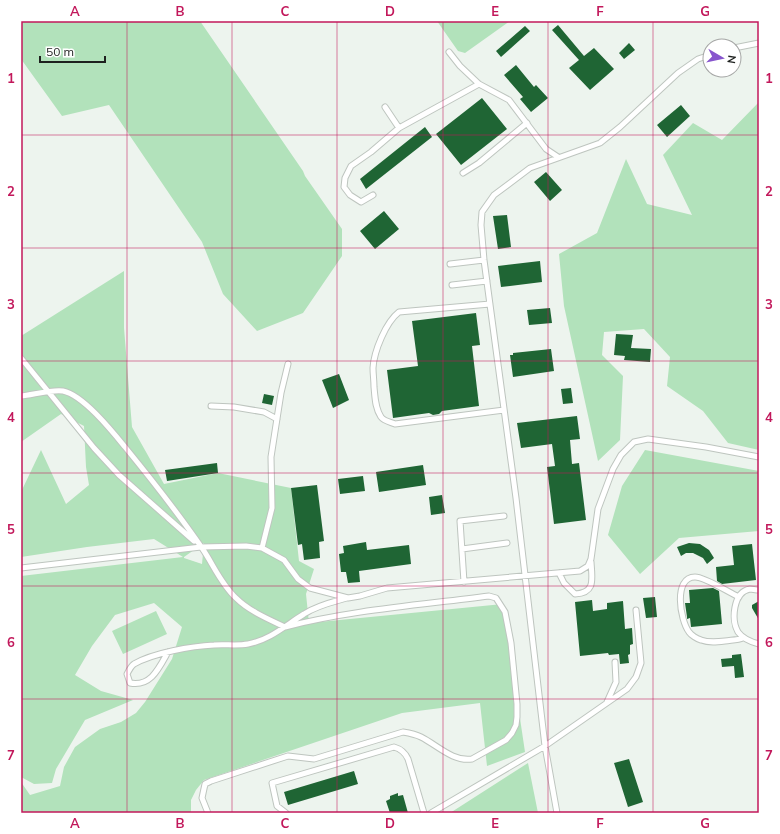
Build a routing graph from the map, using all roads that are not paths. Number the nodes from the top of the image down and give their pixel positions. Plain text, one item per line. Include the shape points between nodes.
1 (759, 43) edge
2 (742, 46) edge
3 (449, 52) dead end
4 (702, 58) edge
5 (479, 84) junction
6 (385, 107) dead end
7 (527, 123) junction
8 (400, 128) junction
9 (558, 157) junction
10 (463, 173) dead end
11 (373, 195) dead end
12 (484, 260) junction
13 (450, 264) dead end
14 (487, 281) junction
15 (452, 285) dead end
16 (490, 304) junction
17 (21, 358) edge
18 (288, 364) dead end
19 (49, 392) junction
20 (21, 396) edge
21 (211, 406) dead end
22 (504, 410) junction
23 (277, 419) junction
24 (759, 457) edge
25 (504, 516) dead end
26 (507, 543) dead end
27 (201, 548) junction
28 (262, 548) junction
29 (462, 548) junction
30 (591, 559) junction
31 (21, 568) edge
32 (584, 569) junction
33 (570, 572) junction
34 (559, 573) junction
35 (592, 576) junction
36 (525, 577) junction
37 (464, 582) junction
38 (564, 583) junction
39 (759, 590) edge
40 (739, 597) junction
41 (348, 598) junction
42 (636, 610) dead end
43 (285, 627) junction
44 (744, 638) junction
45 (759, 644) edge
46 (168, 652) junction
47 (615, 662) dead end
48 (607, 703) junction
49 (545, 746) junction
50 (208, 813) edge
51 (286, 813) edge
52 (424, 813) edge
53 (431, 813) edge
54 (557, 813) edge

1 - 2 lane
3 - 5 lane
4 - 9 lane via 678,73 600,143
5 - 7 lane via 509,100
5 - 8 lane
6 - 8 lane
7 - 9 lane via 546,148
7 - 10 lane
8 - 11 lane via 351,166 345,178 344,187 350,195 361,202
9 - 12 lane via 530,168 488,202 482,212 481,225
12 - 13 lane
12 - 14 lane
14 - 15 lane
14 - 16 lane
16 - 22 lane
16 - 22 lane via 399,312 392,317 386,327 373,367 375,399 382,417 395,424
17 - 19 lane
18 - 23 lane
19 - 20 lane
19 - 27 lane via 119,475
19 - 27 lane via 68,393 97,414 155,484
21 - 23 lane via 264,412
22 - 36 lane
23 - 28 lane via 271,457 272,508
24 - 30 lane via 648,439 634,442 621,455 613,469 598,509
25 - 29 lane via 460,521
26 - 29 lane
27 - 28 lane
27 - 31 lane
27 - 43 lane via 236,598 250,609
28 - 41 lane via 284,560 298,579 310,588
29 - 37 lane
30 - 32 lane
30 - 35 lane
32 - 33 lane
32 - 35 lane
33 - 34 lane
33 - 38 lane
34 - 36 lane
34 - 38 lane
35 - 38 lane via 590,589 583,594 575,594
36 - 37 lane
36 - 49 lane
37 - 41 lane via 387,588
39 - 40 lane via 749,589
40 - 44 lane via 734,618 737,631
40 - 44 lane via 706,579 694,576 688,578 680,592 684,622 689,633 701,640 713,642
41 - 43 lane via 323,604
42 - 48 lane via 641,663 636,677 627,689
43 - 46 lane via 266,638 248,644 214,645
43 - 50 lane via 349,614 488,596 496,598 505,612 511,643 517,704 516,725 506,740 468,760 454,757 415,734 403,732 314,759 288,756 205,784 202,798
44 - 45 lane
46 - 46 lane via 132,664 127,674 130,683 139,684 149,680
47 - 48 lane via 616,682
48 - 49 lane
49 - 53 lane
49 - 54 lane
51 - 52 lane via 277,806 272,782 394,747 406,753

